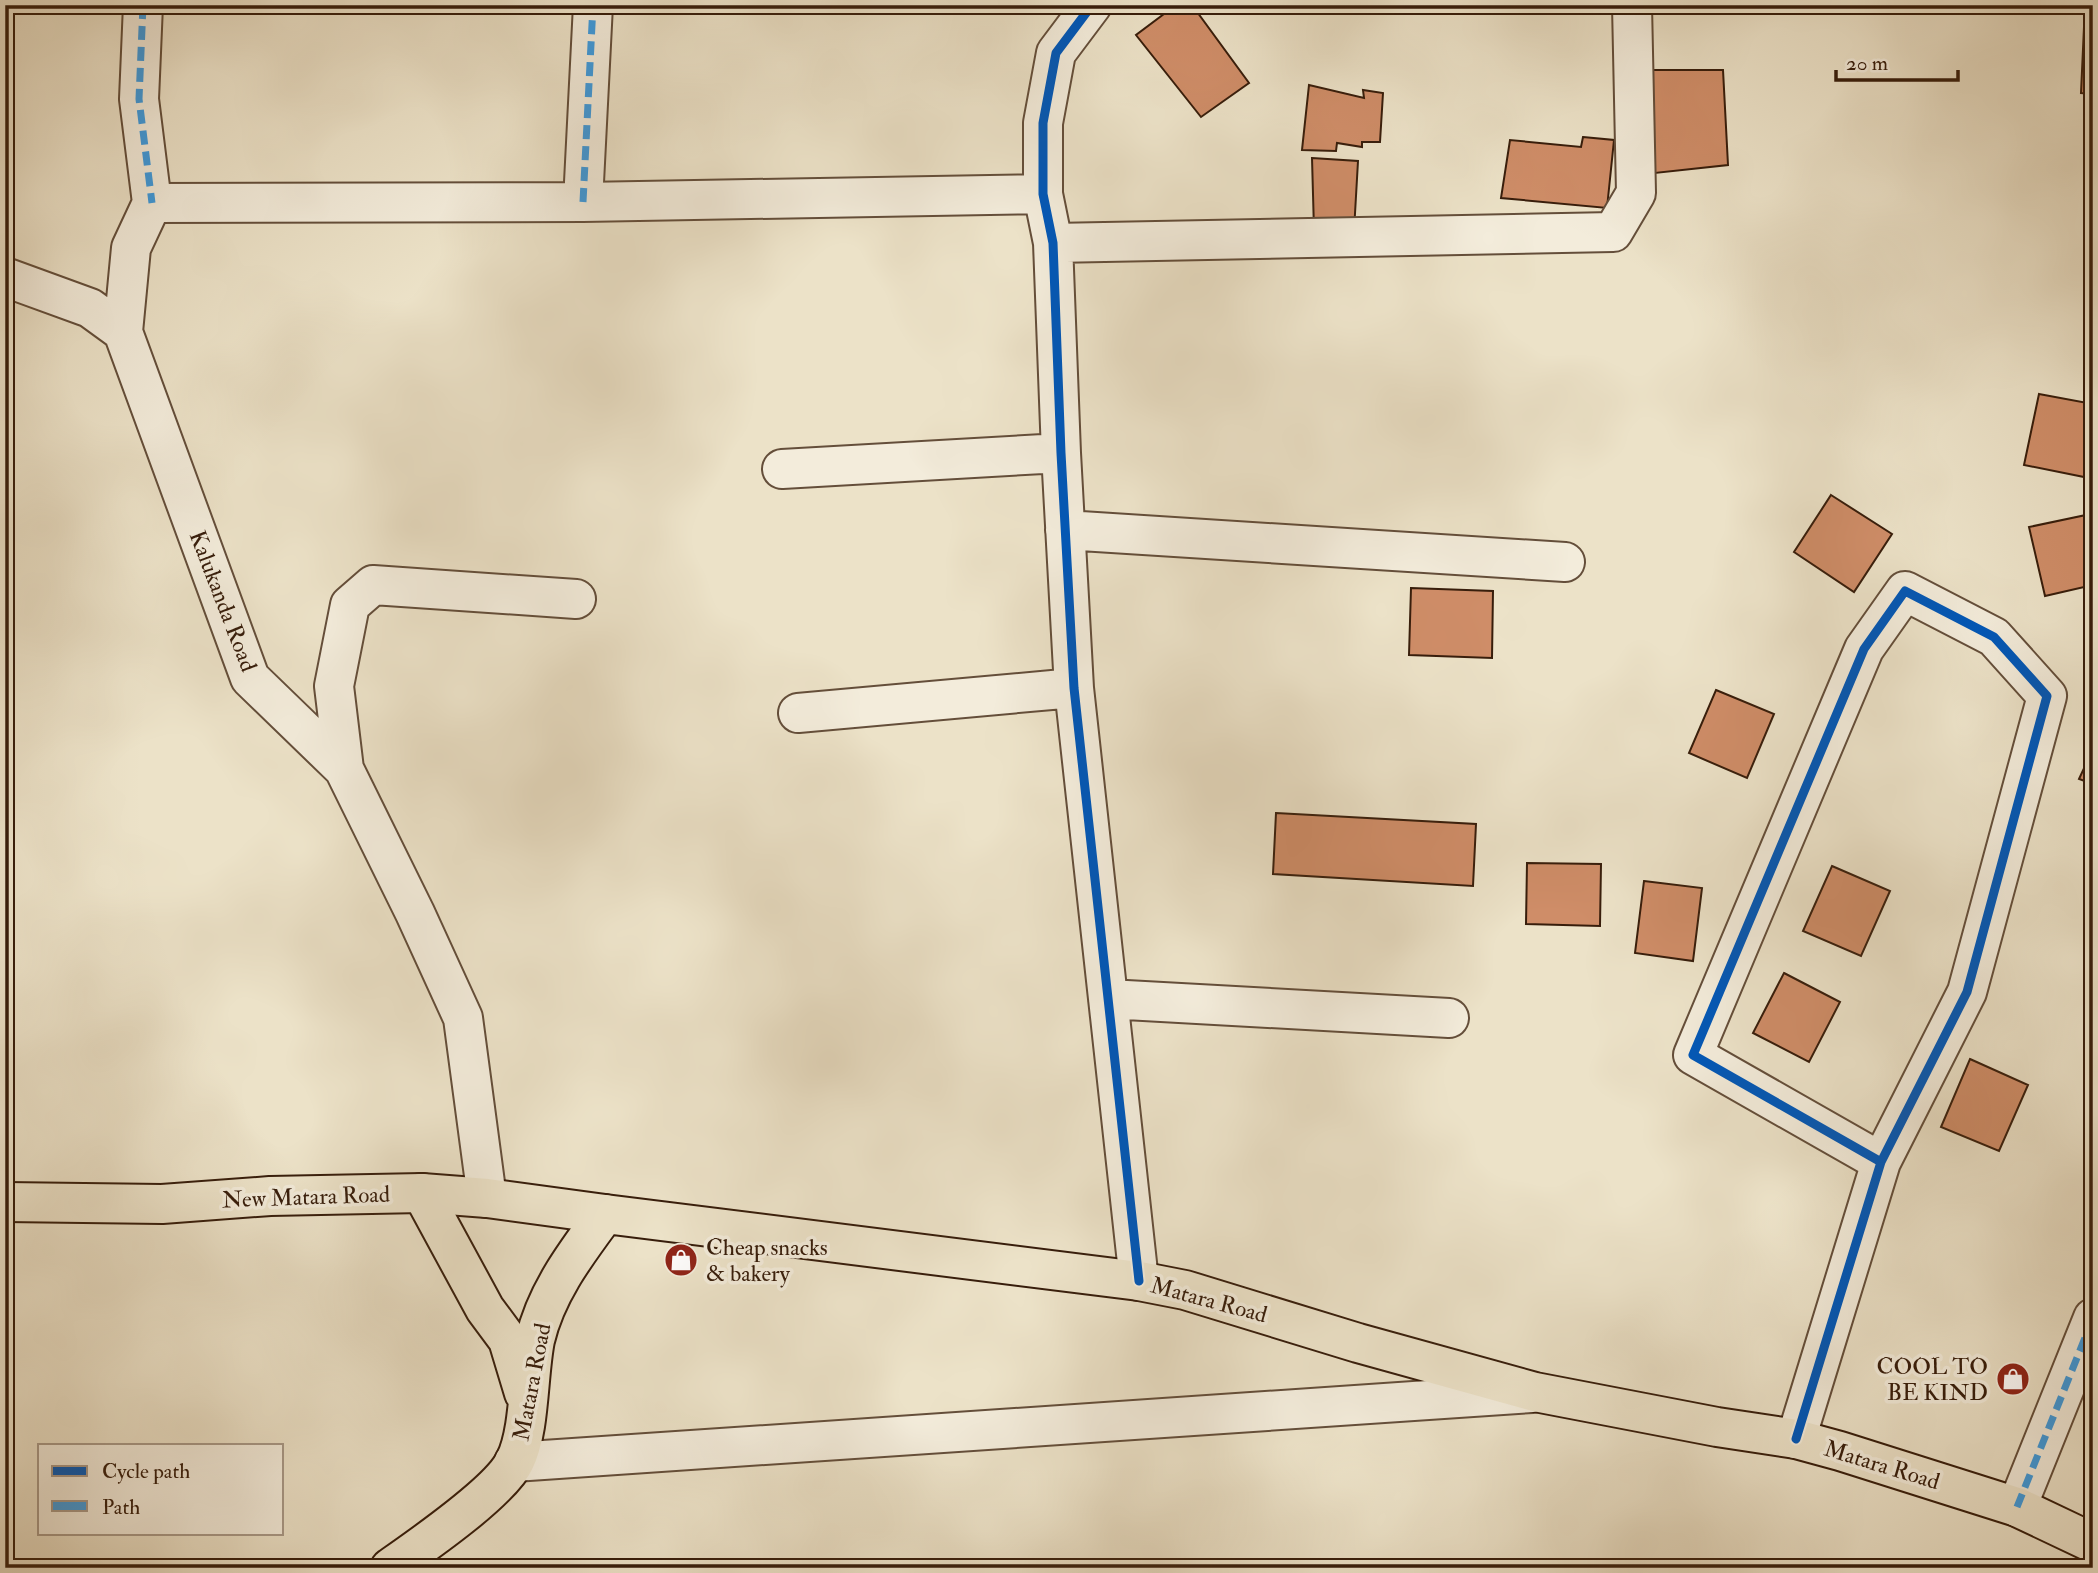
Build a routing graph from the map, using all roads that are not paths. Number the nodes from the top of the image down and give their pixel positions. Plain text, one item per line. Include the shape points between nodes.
1 (143, 5) edge
2 (593, 5) edge
3 (1093, 5) edge
4 (1632, 5) edge
5 (1044, 194) junction
6 (583, 202) junction
7 (152, 203) junction
8 (1053, 243) junction
9 (5, 277) edge
10 (123, 332) junction
11 (1061, 453) junction
12 (782, 468) dead end
13 (1065, 530) junction
14 (1565, 562) dead end
15 (576, 599) dead end
16 (1074, 688) junction
17 (798, 713) dead end
18 (344, 769) junction
19 (1108, 999) junction
20 (1449, 1018) dead end
21 (1881, 1162) junction
22 (422, 1193) junction
23 (487, 1198) junction
24 (5, 1202) edge
25 (605, 1214) junction
26 (1139, 1281) junction
27 (2093, 1318) edge
28 (1535, 1392) junction
29 (527, 1399) junction
30 (1796, 1439) junction
31 (514, 1462) junction
32 (2017, 1507) junction
33 (2093, 1543) edge
34 (390, 1568) edge

1 - 7 street via 139,99
2 - 6 street
3 - 5 street via 1056,53 1043,123
4 - 8 street via 1636,193 1613,232
5 - 6 street
5 - 8 street
6 - 7 street
7 - 10 street via 131,248
8 - 11 street
9 - 10 street via 90,308
10 - 18 street, Kalukanda Road via 250,678
11 - 12 street
11 - 13 street
13 - 14 street
13 - 16 street
15 - 18 street via 373,585 350,605 334,687
16 - 17 street
16 - 19 street
18 - 23 street, Kalukanda Road via 463,1018
19 - 20 street
19 - 26 street
21 - 21 street via 1693,1055 1864,649 1905,591 1994,638 2047,695 1967,992
21 - 30 street
22 - 23 main road, New Matara Road
22 - 24 main road, New Matara Road via 162,1204
22 - 29 main road via 485,1309 508,1340
23 - 25 main road, New Matara Road
25 - 26 main road, Matara Road
25 - 29 main road, Matara Road via 551,1297 536,1338
26 - 28 main road, Matara Road via 1185,1290
27 - 32 street
28 - 30 main road, Matara Road
28 - 31 street
29 - 31 main road, Matara Road
30 - 32 main road, Matara Road
31 - 34 main road, Matara Road via 474,1504
32 - 33 main road, Matara Road

